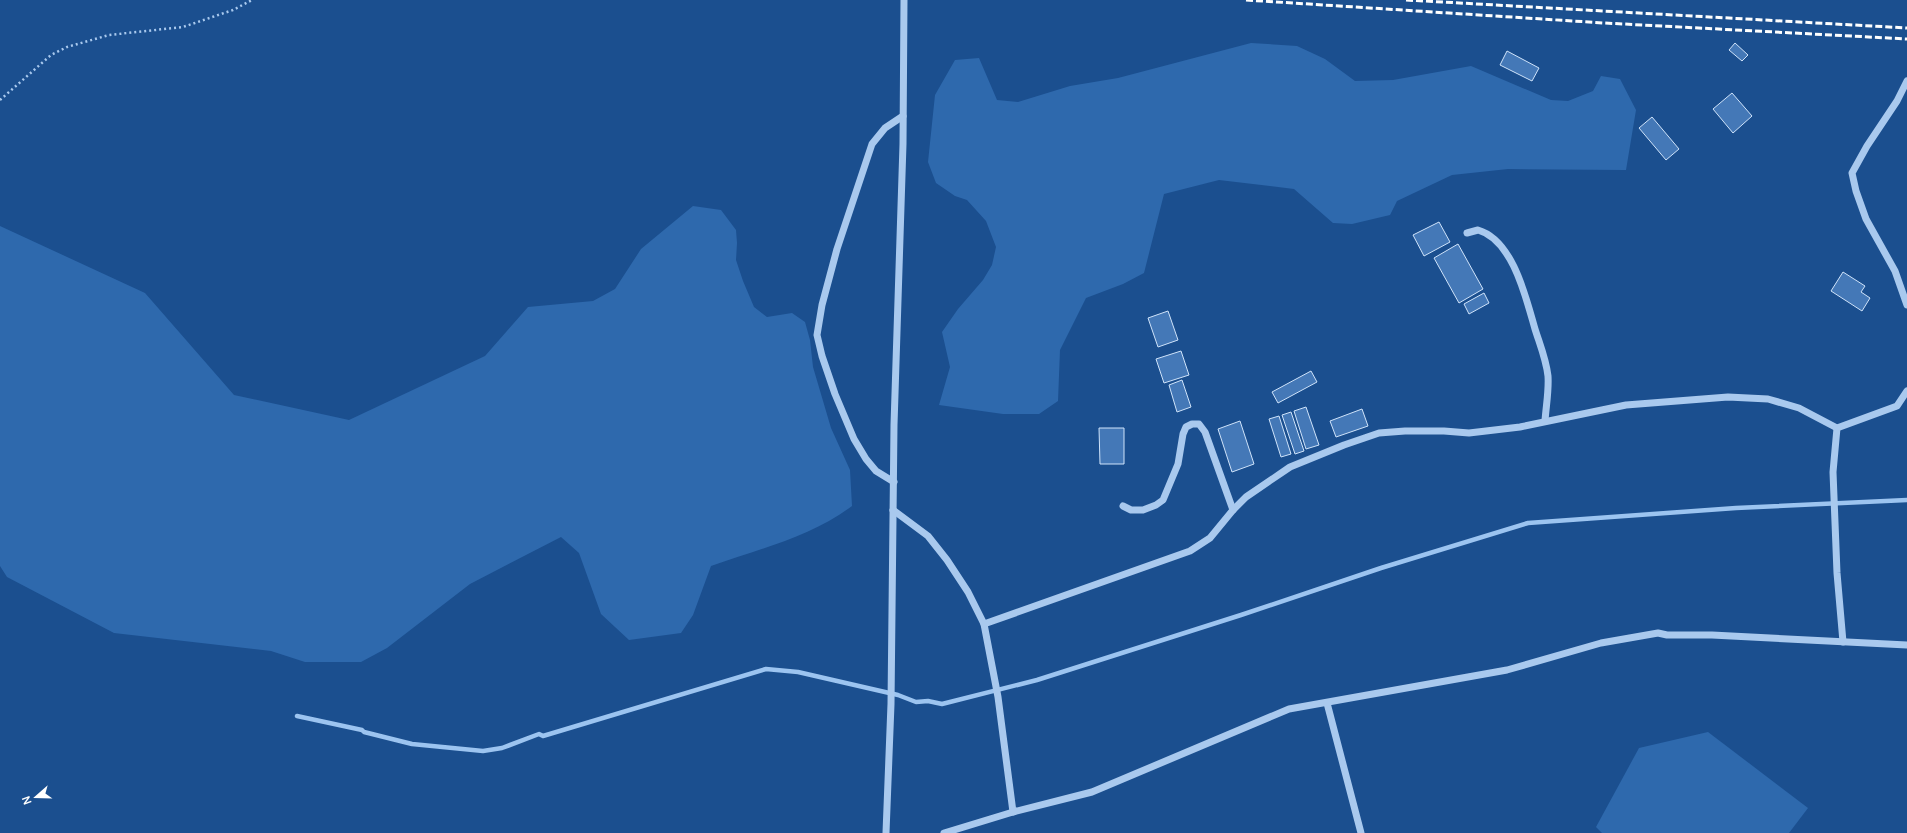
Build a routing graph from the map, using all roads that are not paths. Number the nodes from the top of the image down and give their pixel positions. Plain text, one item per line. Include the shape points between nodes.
1 (904, 0) edge
2 (1907, 81) edge
3 (903, 116) junction
4 (1467, 233) dead end
5 (1907, 305) edge
6 (1907, 391) edge
7 (1545, 421) junction
8 (1837, 428) junction
9 (894, 482) junction
10 (1123, 506) dead end
11 (893, 510) junction
12 (1233, 510) junction
13 (984, 624) junction
14 (1843, 642) junction
15 (1907, 645) edge
16 (1327, 703) junction
17 (1013, 812) junction
18 (886, 833) edge
19 (944, 833) edge
20 (1361, 833) edge

1 - 3 street
2 - 5 street via 1898,101 1852,173 1866,218 1895,271
3 - 9 street
3 - 9 street via 886,128 872,144 837,249 817,335 835,394 854,439 876,471
4 - 7 street via 1478,230 1494,239 1502,248 1521,283 1548,374
6 - 8 street via 1896,406
7 - 8 street via 1626,405 1728,397 1768,399 1799,408
7 - 12 street via 1520,427 1469,433 1379,433 1290,468 1246,496
8 - 14 street via 1833,472
9 - 11 street
10 - 12 street via 1131,510 1143,510 1163,500 1178,464 1186,427 1199,424 1205,432
11 - 13 street via 928,536 968,592
11 - 18 street via 891,704
12 - 13 street via 1210,538 1190,551
13 - 17 street via 998,697
14 - 15 street
14 - 16 street via 1658,633 1601,643 1507,670
16 - 17 street via 1289,709 1092,792
16 - 20 street
17 - 19 street

